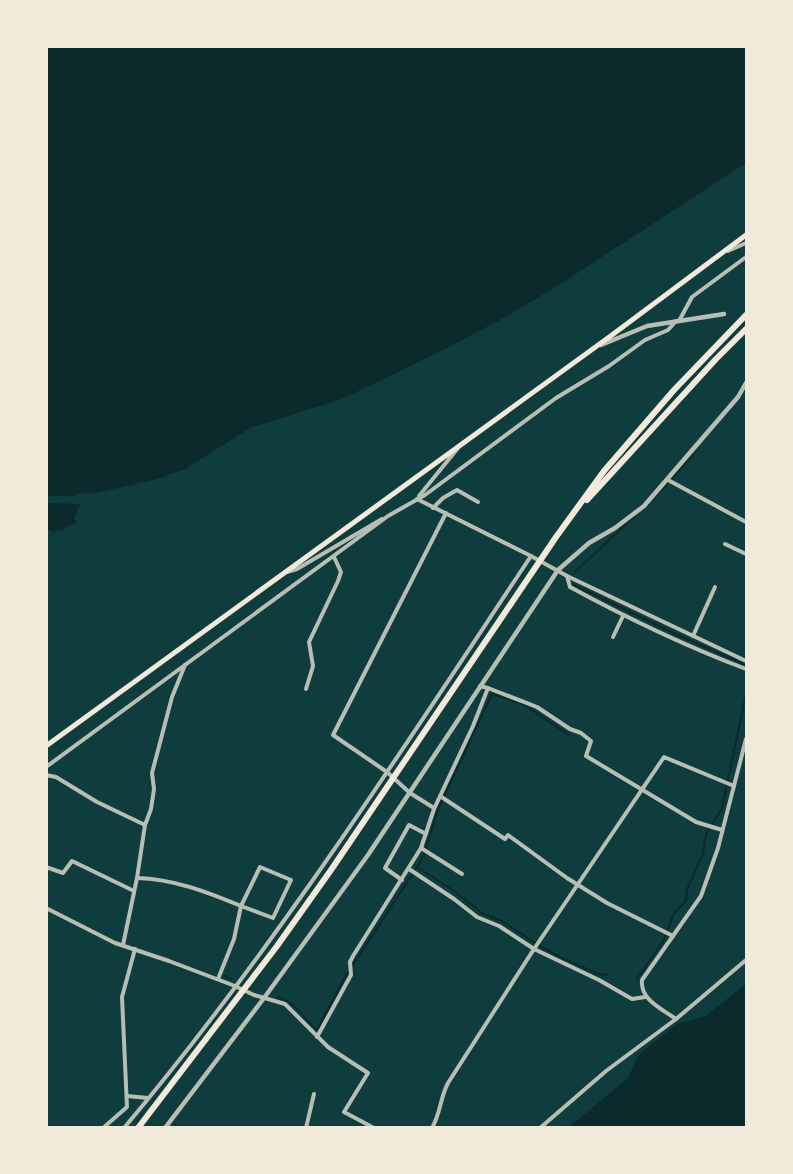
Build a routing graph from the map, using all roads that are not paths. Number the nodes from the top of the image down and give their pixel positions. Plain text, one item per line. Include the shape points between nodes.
1 (747, 235) edge
2 (747, 243) edge
3 (721, 252) junction
4 (747, 257) edge
5 (724, 314) dead end
6 (747, 315) edge
7 (678, 321) junction
8 (747, 329) edge
9 (595, 347) junction
10 (746, 384) edge
11 (460, 444) junction
12 (668, 480) junction
13 (417, 499) junction
14 (478, 502) dead end
15 (433, 508) junction
16 (446, 513) junction
17 (388, 516) junction
18 (747, 522) edge
19 (554, 540) junction
20 (725, 544) dead end
21 (747, 554) edge
22 (531, 556) junction
23 (334, 557) junction
24 (558, 570) junction
25 (284, 573) junction
26 (567, 576) junction
27 (715, 587) dead end
28 (623, 616) junction
29 (693, 636) junction
30 (613, 637) dead end
31 (747, 661) edge
32 (186, 664) junction
33 (747, 669) edge
34 (480, 686) junction
35 (306, 688) dead end
36 (489, 688) junction
37 (747, 739) edge
38 (46, 746) edge
39 (46, 767) edge
40 (387, 772) junction
41 (46, 775) edge
42 (729, 784) junction
43 (642, 790) junction
44 (410, 793) junction
45 (442, 797) junction
46 (434, 808) junction
47 (145, 825) junction
48 (722, 831) junction
49 (426, 834) junction
50 (424, 850) junction
51 (46, 867) edge
52 (412, 871) junction
53 (462, 874) dead end
54 (137, 878) junction
55 (402, 880) junction
56 (578, 884) junction
57 (134, 891) junction
58 (241, 906) junction
59 (46, 908) edge
60 (669, 934) junction
61 (123, 945) junction
62 (536, 946) junction
63 (135, 949) junction
64 (747, 960) edge
65 (218, 979) junction
66 (235, 986) junction
67 (645, 997) junction
68 (264, 998) junction
69 (676, 1019) junction
70 (317, 1037) junction
71 (314, 1094) dead end
72 (128, 1096) junction
73 (149, 1098) junction
74 (103, 1128) edge
75 (124, 1128) edge
76 (138, 1128) edge
77 (165, 1128) edge
78 (306, 1128) edge
79 (374, 1128) edge
80 (432, 1128) edge
81 (540, 1128) edge

1 - 3 main road
2 - 3 street
3 - 9 main road
4 - 7 street via 692,297
5 - 7 street
6 - 19 highway via 708,353 604,471
7 - 9 street via 638,328
7 - 13 street via 556,398
8 - 19 highway via 681,396
9 - 11 main road
10 - 12 street
11 - 13 street
11 - 25 main road
12 - 18 street
12 - 24 street via 644,506 589,543
13 - 15 street
13 - 17 street
14 - 15 street via 457,490
15 - 16 street
16 - 22 street
16 - 40 street via 333,735
17 - 23 street
17 - 25 street
19 - 76 highway via 331,870
20 - 21 street
22 - 24 street
22 - 40 street
23 - 32 street
23 - 35 street via 341,572 309,642 313,666
24 - 26 street
24 - 34 street
25 - 38 main road
26 - 28 street via 570,587
26 - 29 street
27 - 29 street
28 - 30 street
28 - 33 street
29 - 31 street
32 - 39 street
32 - 47 street via 172,697 152,773 154,789
34 - 36 street
34 - 44 street
36 - 43 street via 537,707 581,733 591,741 586,756
36 - 45 street
37 - 42 street
40 - 44 street
40 - 66 street
41 - 47 street
42 - 43 street via 664,757
42 - 48 street
43 - 48 street via 696,822
43 - 56 street
44 - 46 street
44 - 68 street
45 - 46 street
45 - 56 street via 505,839 508,835
46 - 49 street
47 - 54 street
48 - 60 street via 701,896
49 - 50 street
49 - 55 street via 409,825 385,868
50 - 52 street
50 - 53 street
51 - 57 street via 63,873 72,861
52 - 55 street
52 - 62 street via 477,917
54 - 57 street
54 - 58 street via 158,878 188,886
55 - 70 street via 353,956 351,975
56 - 60 street
56 - 62 street
57 - 61 street
58 - 58 street via 260,867 291,880 273,918
58 - 65 street via 234,939
59 - 61 street
60 - 67 street via 642,980
61 - 63 street
62 - 67 street via 632,999
62 - 80 street via 448,1083
63 - 65 street
63 - 72 street via 122,997
64 - 69 street
65 - 66 street
66 - 68 street
66 - 73 street
67 - 69 street
68 - 70 street via 290,1008
68 - 77 street
69 - 81 street via 606,1071
70 - 79 street via 368,1072 344,1112
71 - 78 street
72 - 73 street
72 - 74 street via 127,1107
73 - 75 street

